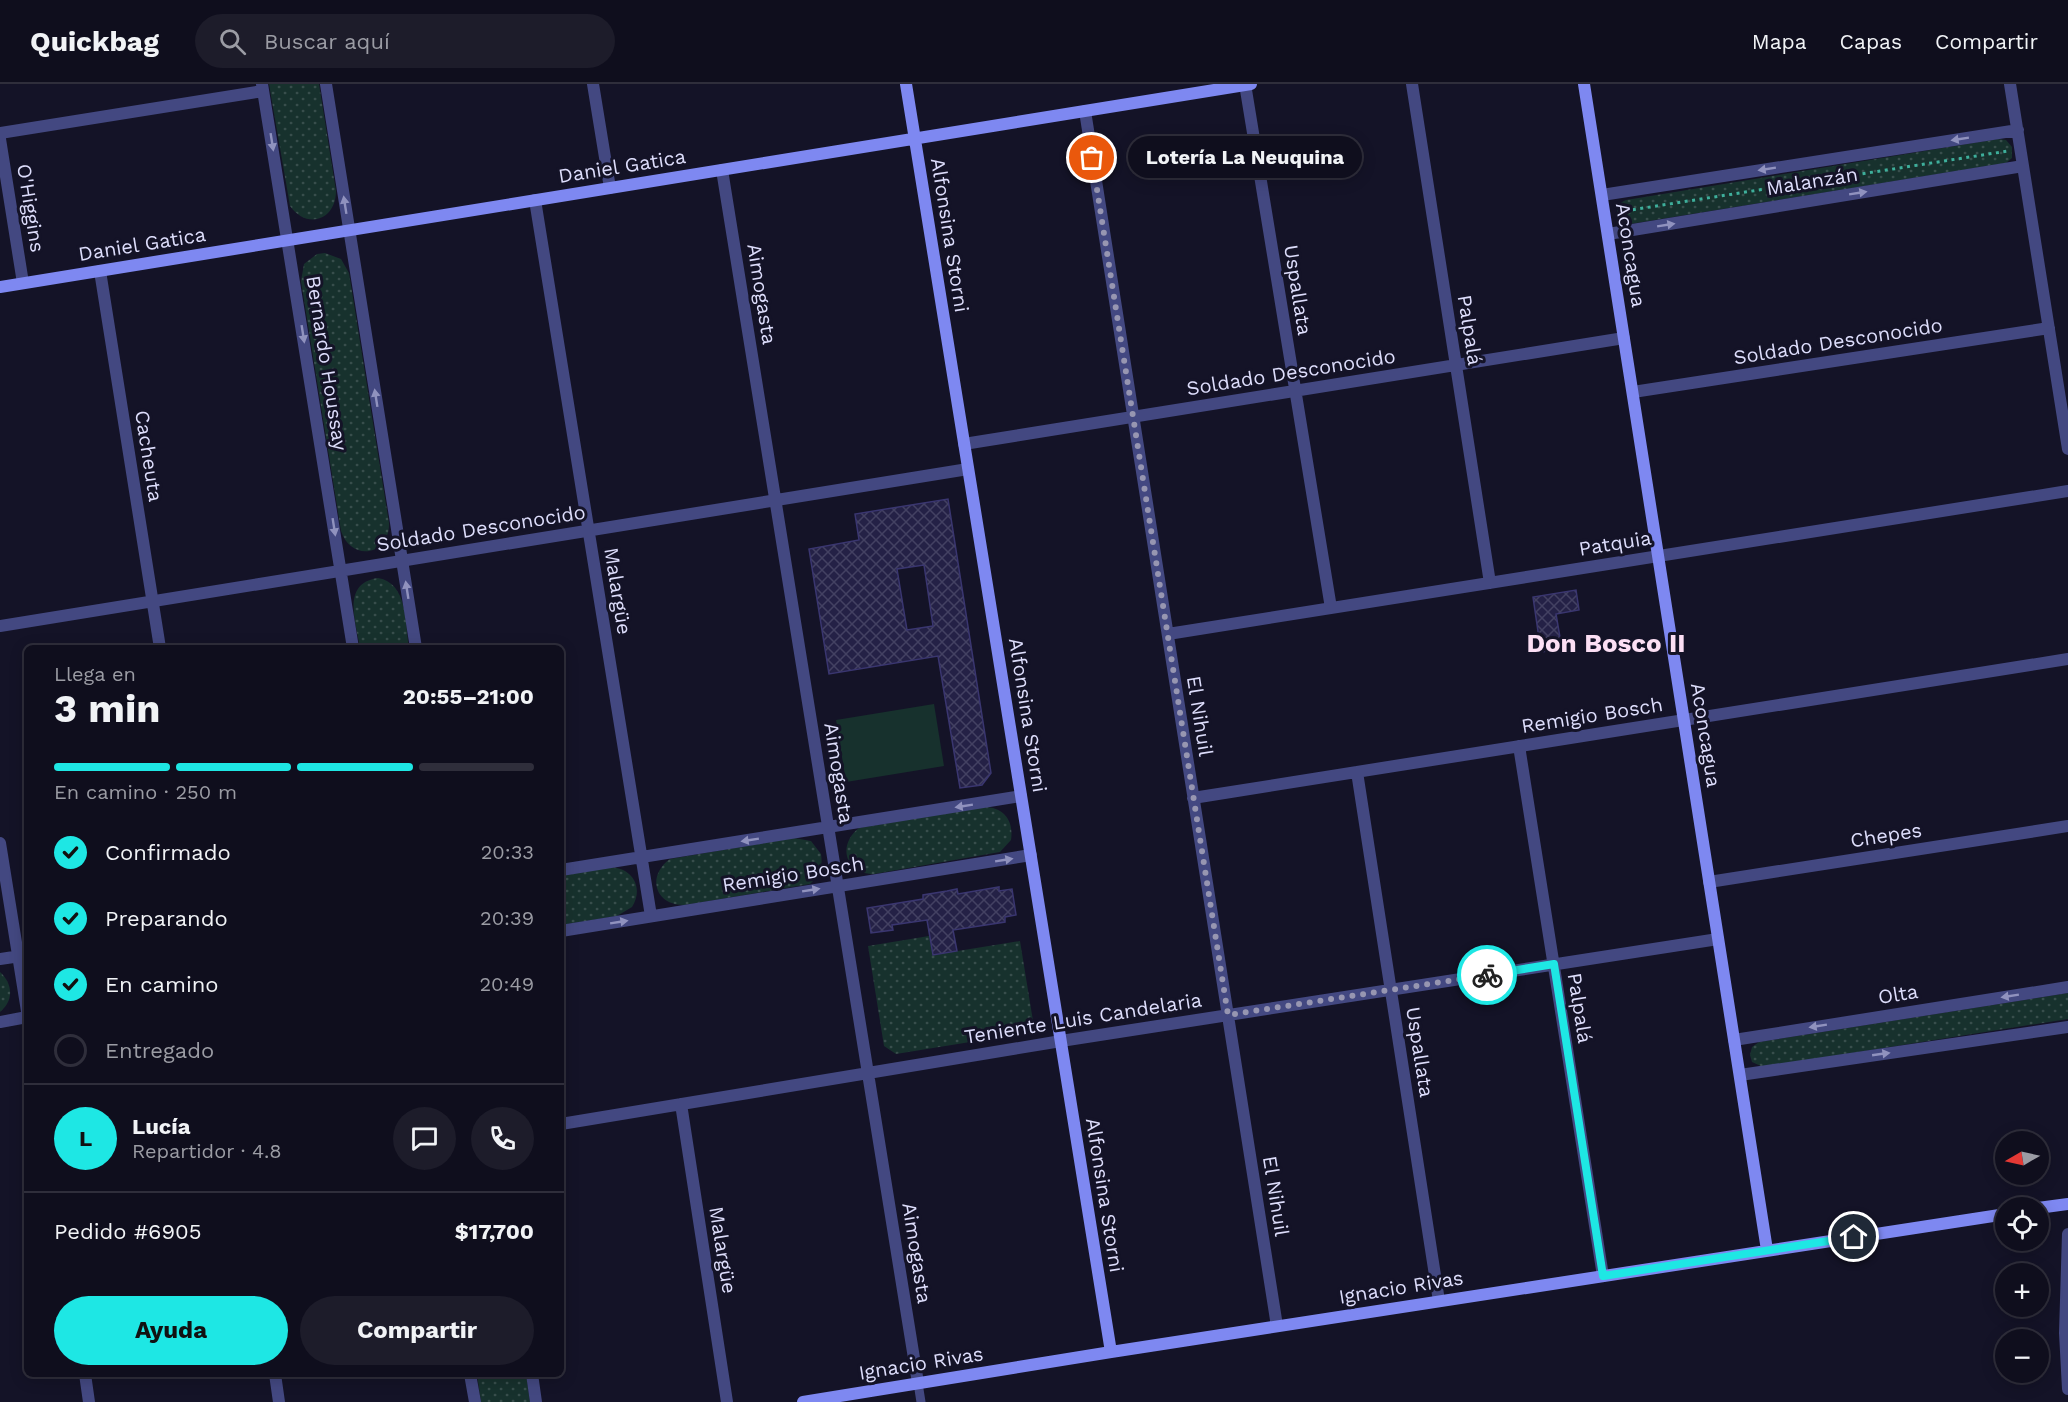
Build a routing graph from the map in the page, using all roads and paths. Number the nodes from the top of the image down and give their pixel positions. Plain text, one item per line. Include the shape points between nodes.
1 (326, 84) edge
2 (593, 84) edge
3 (906, 84) edge
4 (1247, 84) edge
5 (1412, 84) edge
6 (1584, 84) edge
7 (2010, 84) edge
8 (263, 88) edge
9 (1085, 111) junction
10 (2018, 130) junction
11 (0, 133) edge
12 (915, 138) junction
13 (0, 139) edge
14 (2013, 150) dead end
15 (2023, 166) junction
16 (722, 170) junction
17 (610, 188) junction
18 (1602, 195) junction
19 (535, 200) junction
20 (1616, 212) dead end
21 (349, 230) junction
22 (1608, 234) junction
23 (288, 240) junction
24 (100, 271) junction
25 (23, 283) junction
26 (0, 287) edge
27 (2049, 328) junction
28 (1624, 338) junction
29 (1456, 365) junction
30 (1295, 391) junction
31 (1633, 392) junction
32 (1133, 417) junction
33 (964, 444) junction
34 (2068, 449) edge
35 (968, 469) junction
36 (2068, 491) edge
37 (776, 500) junction
38 (589, 531) junction
39 (1658, 556) junction
40 (402, 561) junction
41 (341, 571) junction
42 (1490, 583) junction
43 (153, 601) junction
44 (1331, 608) junction
45 (0, 626) edge
46 (1167, 634) junction
47 (160, 645) edge
48 (353, 645) edge
49 (416, 645) edge
50 (2068, 659) edge
51 (1684, 720) junction
52 (1519, 746) junction
53 (1357, 772) junction
54 (1021, 796) junction
55 (1194, 798) junction
56 (2068, 826) edge
57 (828, 827) junction
58 (0, 843) edge
59 (1031, 855) junction
60 (642, 857) junction
61 (564, 870) edge
62 (1709, 882) junction
63 (838, 886) junction
64 (651, 916) junction
65 (564, 930) edge
66 (1718, 939) junction
67 (22, 955) edge
68 (0, 959) edge
69 (1554, 964) junction
70 (24, 977) edge
71 (2068, 987) edge
72 (1391, 990) junction
73 (1228, 1015) junction
74 (24, 1018) edge
75 (0, 1022) edge
76 (2068, 1027) edge
77 (1734, 1040) junction
78 (1061, 1041) junction
79 (868, 1073) junction
80 (1740, 1075) junction
81 (681, 1104) junction
82 (564, 1124) edge
83 (2068, 1204) edge
84 (2049, 1207) edge
85 (1995, 1216) edge
86 (2068, 1234) edge
87 (1767, 1250) junction
88 (1603, 1276) junction
89 (1439, 1301) junction
90 (1277, 1326) junction
91 (1111, 1352) junction
92 (85, 1377) edge
93 (275, 1377) edge
94 (471, 1377) edge
95 (532, 1377) edge
96 (918, 1383) junction
97 (2068, 1389) edge
98 (89, 1402) edge
99 (279, 1402) edge
100 (475, 1402) edge
101 (536, 1402) edge
102 (727, 1402) edge
103 (803, 1402) edge
104 (921, 1402) edge

21 -> 1 street
2 - 17 street
3 - 12 main road, Alfonsina Storni
4 - 9 main road, Daniel Gatica
4 - 30 street, Uspallata
5 - 29 street, Palpalá
6 - 18 main road, Aconcagua
7 - 10 street
8 - 11 street
8 -> 23 street, Bernardo Houssay
9 - 12 main road, Daniel Gatica
9 - 32 street, El Nihuil
10 - 15 street
10 -> 18 street, Malanzán
12 - 16 main road, Daniel Gatica
12 - 33 main road, Alfonsina Storni
13 - 25 street, O'Higgins
14 - 20 path
22 -> 15 street, Malanzán
15 - 27 street
16 - 17 main road, Daniel Gatica
16 - 37 street, Aimogasta
17 - 19 main road, Daniel Gatica
18 - 22 main road, Aconcagua
19 - 21 main road, Daniel Gatica
19 - 38 street, Malargüe
21 - 23 main road, Daniel Gatica
40 -> 21 street
22 - 28 main road, Aconcagua
23 - 24 main road, Daniel Gatica
23 -> 41 street, Bernardo Houssay
24 - 25 main road, Daniel Gatica
24 - 43 street, Cacheuta
25 - 26 main road, Daniel Gatica
27 - 31 street, Soldado Desconocido
27 - 34 street
28 - 29 street, Soldado Desconocido
28 - 31 main road, Aconcagua
29 - 30 street, Soldado Desconocido
29 - 42 street, Palpalá
30 - 32 street, Soldado Desconocido
30 - 44 street, Uspallata
31 - 39 main road, Aconcagua
32 - 33 street, Soldado Desconocido
32 - 46 street, El Nihuil
33 - 35 main road, Alfonsina Storni
35 - 37 street, Soldado Desconocido
35 - 54 main road, Alfonsina Storni
36 - 39 street, Patquia
37 - 38 street, Soldado Desconocido
37 - 57 street, Aimogasta
38 - 40 street, Soldado Desconocido
38 - 60 street, Malargüe
39 - 42 street, Patquia
39 - 51 main road, Aconcagua
40 - 41 street, Soldado Desconocido
49 -> 40 street
41 - 43 street, Soldado Desconocido
41 - 48 street, Bernardo Houssay
42 - 44 street, Patquia
43 - 45 street, Soldado Desconocido
43 - 47 street, Cacheuta
44 - 46 street, Patquia
46 - 55 street, El Nihuil
50 - 51 street, Remigio Bosch
51 - 52 street, Remigio Bosch
51 - 62 main road, Aconcagua
52 - 53 street, Remigio Bosch
52 - 69 street, Palpalá
53 - 55 street, Remigio Bosch
53 - 72 street, Uspallata
54 -> 57 street, Remigio Bosch
54 - 59 main road, Alfonsina Storni
55 - 73 street, El Nihuil
56 - 62 street, Chepes
57 -> 60 street, Remigio Bosch
57 - 63 street, Aimogasta
58 - 67 street
63 -> 59 street, Remigio Bosch
59 - 78 main road, Alfonsina Storni
60 - 61 street, Remigio Bosch
60 - 64 street, Malargüe
62 - 66 main road, Aconcagua
64 -> 63 street, Remigio Bosch
63 - 79 street, Aimogasta
65 -> 64 street, Remigio Bosch
66 - 69 street, Teniente Luis Candelaria
66 - 77 main road, Aconcagua
67 - 68 street
67 - 70 street
69 - 72 street, Teniente Luis Candelaria
69 - 88 street, Palpalá
71 -> 77 street, Olta
72 - 73 street, Teniente Luis Candelaria
72 - 89 street, Uspallata
73 - 78 street, Teniente Luis Candelaria
73 - 90 street, El Nihuil
74 - 75 street
80 -> 76 street
77 - 80 main road, Aconcagua
78 - 79 street, Teniente Luis Candelaria
78 - 91 main road, Alfonsina Storni
79 - 81 street, Teniente Luis Candelaria
79 - 96 street, Aimogasta
80 - 87 main road, Aconcagua
81 - 82 street, Teniente Luis Candelaria
81 - 102 street, Malargüe
83 - 84 main road
85 - 87 main road, Ignacio Rivas
86 - 97 street
87 - 88 main road, Ignacio Rivas
88 - 89 main road, Ignacio Rivas
89 - 90 main road, Ignacio Rivas
90 - 91 main road, Ignacio Rivas
91 - 96 main road, Ignacio Rivas
92 - 98 street
93 - 99 street
94 - 100 street
95 - 101 street
96 - 103 main road, Ignacio Rivas
96 - 104 lane

